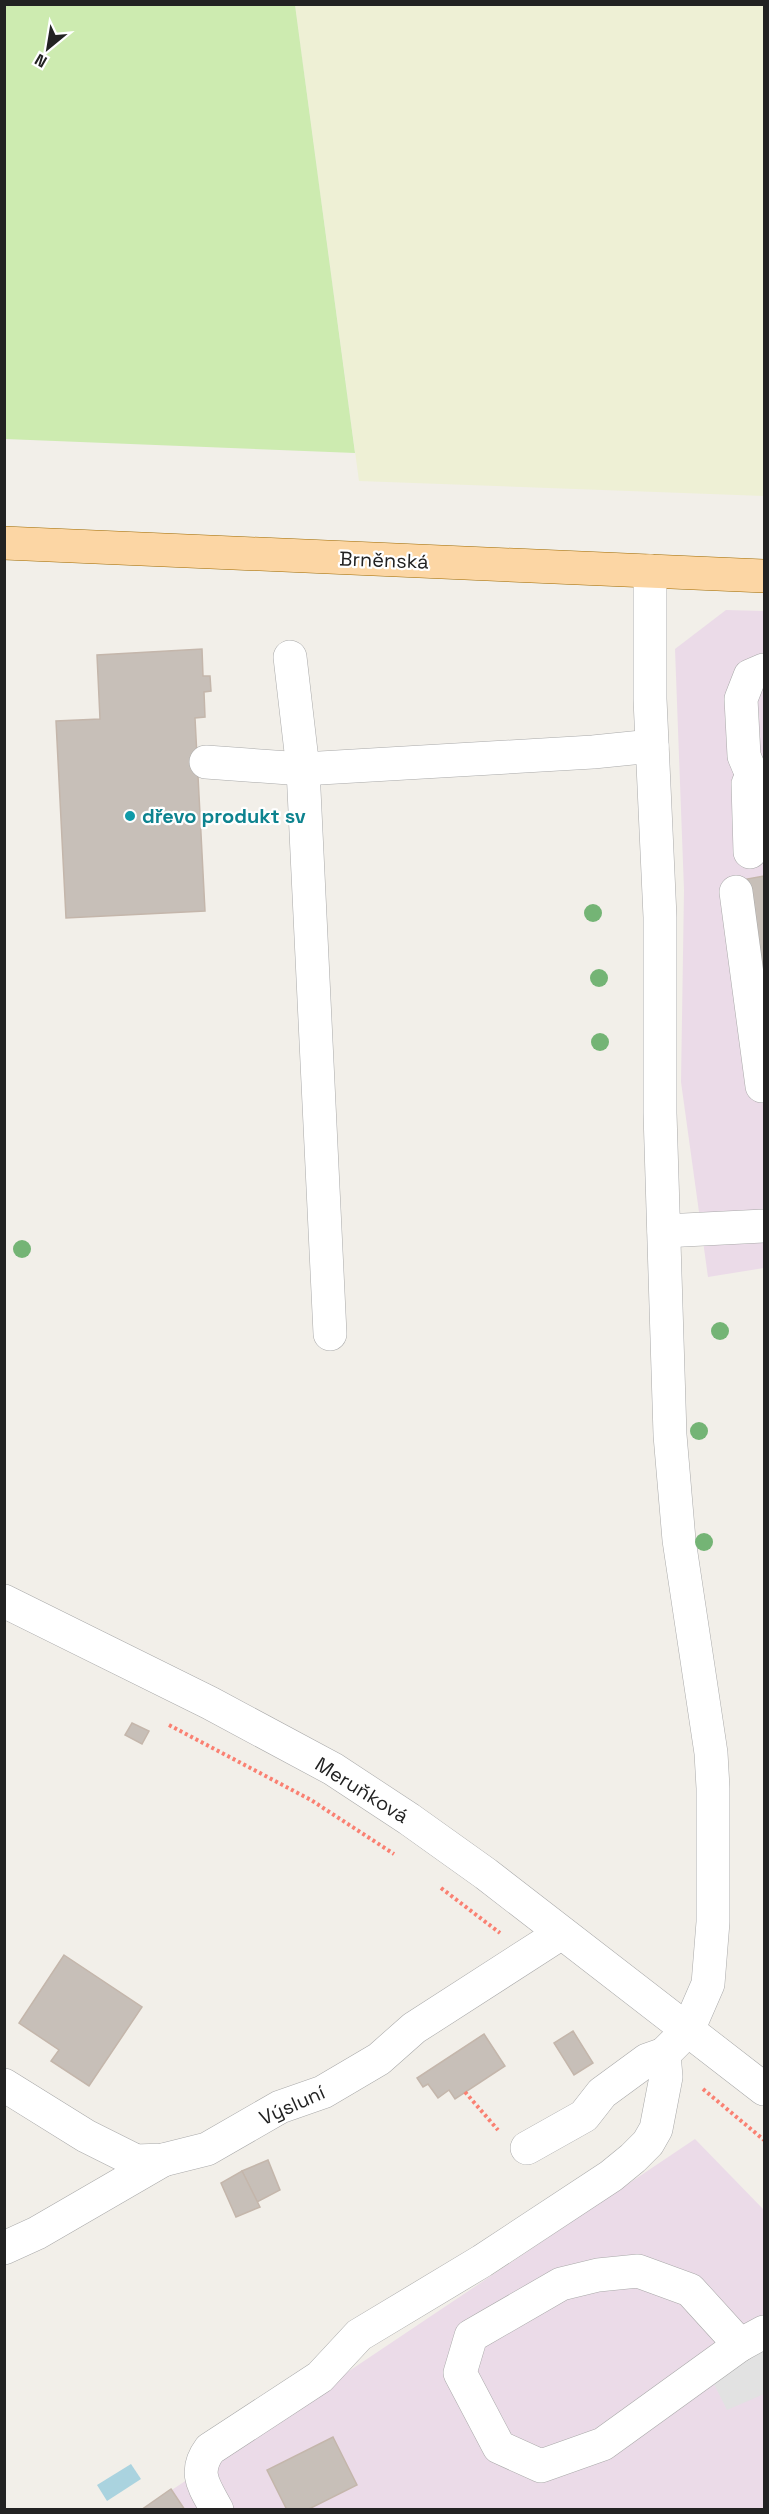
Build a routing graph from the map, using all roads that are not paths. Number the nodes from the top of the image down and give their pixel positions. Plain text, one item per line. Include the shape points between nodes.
1 (4, 543) edge
2 (650, 571) junction
3 (765, 576) edge
4 (290, 657) dead end
5 (765, 670) edge
6 (652, 746) junction
7 (206, 762) dead end
8 (303, 769) junction
9 (758, 778) edge
10 (750, 852) dead end
11 (736, 892) dead end
12 (765, 1086) edge
13 (765, 1226) edge
14 (664, 1231) junction
15 (330, 1334) dead end
16 (4, 1601) edge
17 (560, 1934) junction
18 (673, 2045) junction
19 (4, 2085) edge
20 (765, 2089) edge
21 (527, 2148) road end
22 (163, 2160) junction
23 (4, 2248) edge
24 (752, 2339) edge
25 (217, 2510) edge

1 - 2 main road, Brněnská
2 - 3 main road, Brněnská
2 - 6 street
4 - 8 street
5 - 9 street via 750,676 741,699 744,756
6 - 8 street
6 - 14 street via 660,916
7 - 8 street
8 - 15 street
9 - 10 street via 748,783
11 - 12 street
13 - 14 street
14 - 18 street via 679,1540 713,1788 712,1960 701,2004
16 - 17 street, Meruňková via 210,1703 333,1770 467,1861
17 - 18 street, Meruňková
17 - 22 street, Výsluní via 323,2092 280,2107 207,2149
18 - 20 street, Meruňková
18 - 21 street via 603,2092 584,2116
18 - 25 street via 656,2129 648,2143 611,2176 482,2261 358,2335 320,2377 210,2450 200,2468
19 - 22 street, Výsluní via 86,2136 136,2161
22 - 23 street
24 - 24 street via 690,2290 638,2271 598,2275 561,2284 471,2336 460,2373 499,2447 541,2466 603,2444

